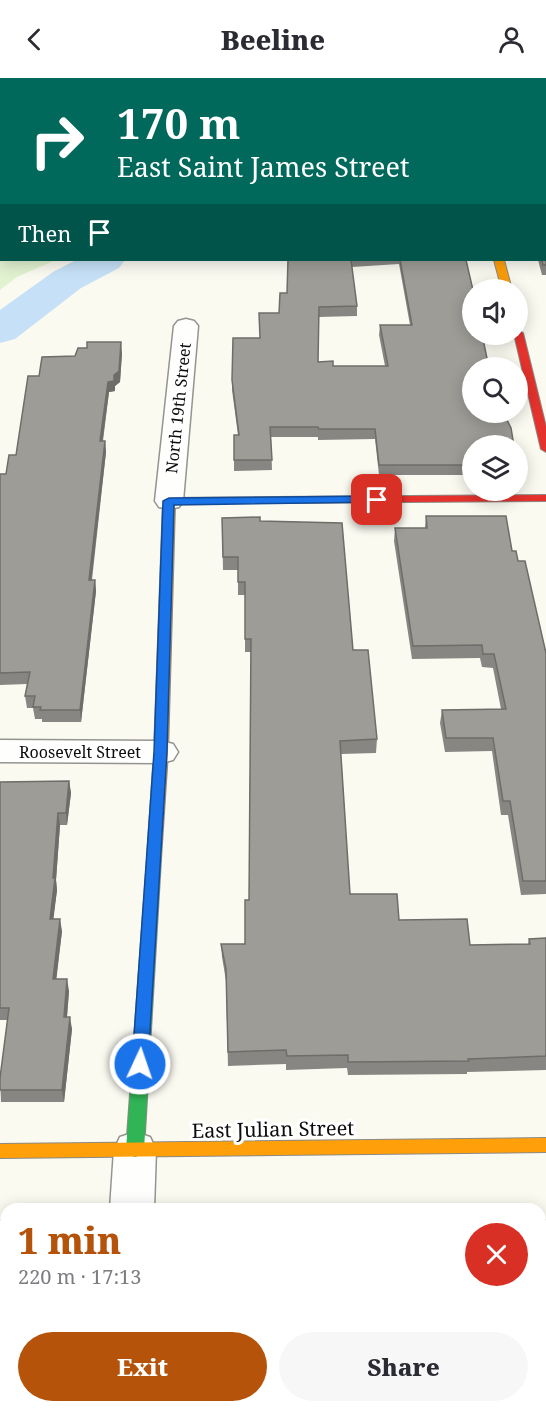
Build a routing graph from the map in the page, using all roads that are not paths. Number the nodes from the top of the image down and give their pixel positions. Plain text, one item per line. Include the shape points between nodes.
1 (499, 261) edge
2 (504, 279) edge
3 (186, 326) dead end
4 (521, 345) edge
5 (546, 449) edge
6 (546, 498) edge
7 (169, 501) junction
8 (0, 752) edge
9 (160, 752) junction
10 (546, 1145) edge
11 (135, 1149) junction
12 (0, 1150) edge
13 (132, 1203) edge

1 - 2 street
3 - 7 street, North 19th Street
4 - 5 street
6 - 7 street
7 - 9 street, North 19th Street
8 - 9 street, Roosevelt Street
9 - 11 street, North 19th Street
10 - 11 street, East Julian Street
11 - 12 street, East Julian Street
11 - 13 street, North 19th Street

